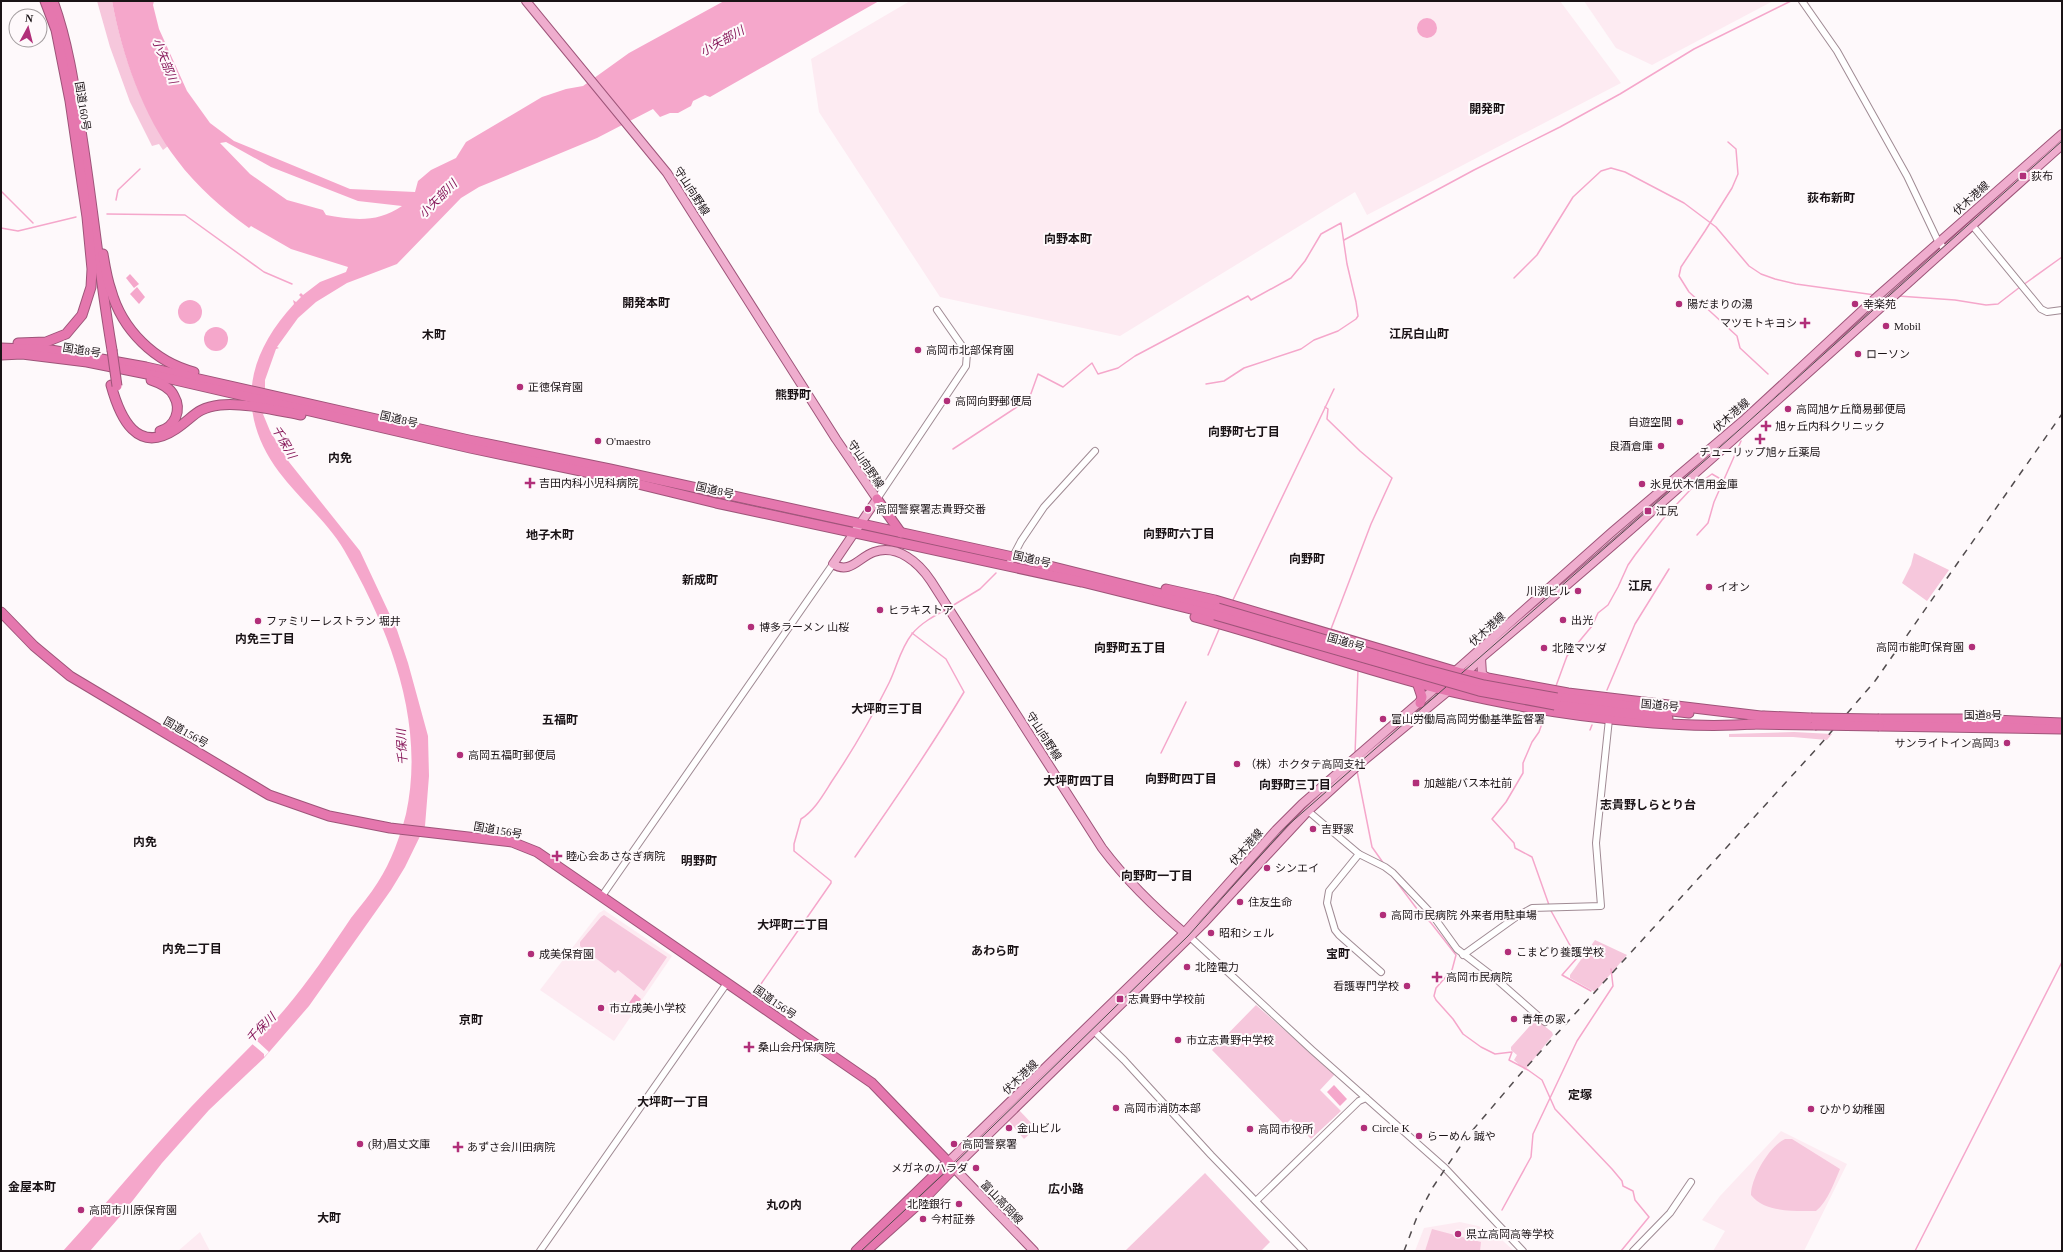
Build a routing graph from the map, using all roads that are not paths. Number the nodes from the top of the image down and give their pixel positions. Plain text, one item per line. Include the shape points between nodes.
1 (45, 1) edge
2 (52, 1) edge
3 (526, 1) edge
4 (1802, 1) edge
5 (2062, 134) edge
6 (2062, 145) edge
7 (91, 216) junction
8 (1972, 225) junction
9 (1939, 243) junction
10 (1945, 250) junction
11 (937, 310) dead end
12 (2062, 310) edge
13 (1, 343) edge
14 (1, 348) edge
15 (1, 355) edge
16 (96, 364) junction
17 (219, 384) junction
18 (114, 386) junction
19 (303, 409) junction
20 (1095, 451) dead end
21 (877, 499) junction
22 (859, 524) junction
23 (854, 532) junction
24 (901, 533) junction
25 (1013, 557) junction
26 (833, 564) junction
27 (1008, 566) junction
28 (1126, 589) junction
29 (1, 612) edge
30 (1481, 658) junction
31 (1456, 672) junction
32 (1465, 674) junction
33 (1489, 679) junction
34 (1417, 682) junction
35 (1437, 688) junction
36 (1449, 691) junction
37 (1556, 701) junction
38 (1420, 703) junction
39 (1769, 716) junction
40 (1609, 719) junction
41 (1813, 721) junction
42 (2062, 723) edge
43 (1754, 724) junction
44 (2026, 724) junction
45 (2062, 729) edge
46 (1308, 811) junction
47 (1360, 854) junction
48 (602, 896) junction
49 (1187, 935) junction
50 (1463, 955) junction
51 (1381, 972) dead end
52 (727, 983) junction
53 (1545, 1022) dead end
54 (1094, 1031) junction
55 (1366, 1098) junction
56 (951, 1165) junction
57 (1691, 1182) dead end
58 (1256, 1201) junction
59 (540, 1251) edge
60 (856, 1251) edge
61 (866, 1251) edge
62 (1034, 1251) edge
63 (1304, 1251) edge
64 (1523, 1251) edge
65 (1633, 1251) edge

1 - 7 highway, 国道160号 via 56,30
2 - 7 highway, 国道160号 via 60,22 74,81
3 - 21 main road, 守山向野線 via 667,173
4 - 9 street via 1837,51 1878,123
5 - 9 main road, 伏木港線
6 - 8 main road, 伏木港線
7 - 13 highway via 91,287 76,323 66,334 54,340
7 - 17 highway via 111,291 127,325 162,359
7 - 18 highway
8 - 10 main road, 伏木港線
8 - 12 street via 2041,308 2047,312
9 - 10 street
9 - 31 main road, 伏木港線 via 1745,419 1612,532
10 - 30 main road, 伏木港線 via 1637,525
11 - 21 street via 967,353 966,366
14 - 17 highway, 国道8号 via 51,350 146,366
15 - 16 highway, 国道8号 via 22,354
16 - 17 highway, 国道8号
16 - 18 highway via 162,383 176,400 178,410 174,420 161,431 146,431 140,428 127,416
17 - 19 highway, 国道8号
18 - 19 highway via 123,418 135,432 146,437 166,435 203,408 221,404
19 - 22 highway, 国道8号 via 325,406 469,440
19 - 23 highway, 国道8号
20 - 25 street via 1044,507
21 - 22 main road, 守山向野線
21 - 24 highway
22 - 23 main road, 守山向野線
22 - 24 highway, 国道8号
23 - 26 main road, 守山向野線
23 - 27 highway, 国道8号
24 - 25 highway, 国道8号
25 - 27 street
25 - 28 highway, 国道8号
26 - 48 street
26 - 49 main road, 守山向野線 via 842,568 849,567 875,552 884,551 907,556 917,564 931,581 1102,848 1119,870
27 - 28 highway, 国道8号
28 - 31 highway via 1175,590 1216,600
28 - 34 highway via 1157,605
28 - 37 highway, 国道8号, bridge via 1217,612 1479,691
29 - 48 highway, 国道156号 via 34,646 70,676 270,795 329,816 512,842 524,846
30 - 32 main road, 伏木港線
30 - 33 main road via 1482,674
31 - 32 highway
31 - 35 main road, 伏木港線
32 - 33 highway
32 - 36 main road, 伏木港線
33 - 39 highway via 1568,693
34 - 35 highway
34 - 38 highway via 1422,691
35 - 36 highway
35 - 38 main road, 伏木港線
36 - 40 highway via 1549,711
36 - 46 main road, 伏木港線 via 1360,763
37 - 39 highway, 国道8号 via 1662,711
37 - 43 highway, 国道8号 via 1670,718
38 - 49 main road, 伏木港線 via 1302,804 1276,830
39 - 41 highway, 国道8号
40 - 43 highway via 1716,727
40 - 50 street via 1596,843 1601,906 1532,908
41 - 43 highway, 国道8号
41 - 44 highway, 国道8号, bridge
42 - 44 highway, 国道8号
44 - 45 highway, 国道8号
46 - 47 street
46 - 49 main road, 伏木港線
47 - 50 street via 1393,873 1431,913
47 - 51 street via 1331,885 1327,903 1335,930
48 - 52 highway, 国道156号
49 - 54 main road, 伏木港線
49 - 55 street
49 - 56 main road, 伏木港線
50 - 53 street via 1495,978
52 - 56 highway, 国道156号 via 872,1083
52 - 59 street
54 - 56 main road, 伏木港線
54 - 58 street
55 - 58 street via 1359,1101
55 - 64 street via 1457,1179
56 - 60 highway
56 - 61 highway via 923,1200
56 - 62 main road, 富山高岡線
57 - 65 street via 1670,1213
58 - 63 street

